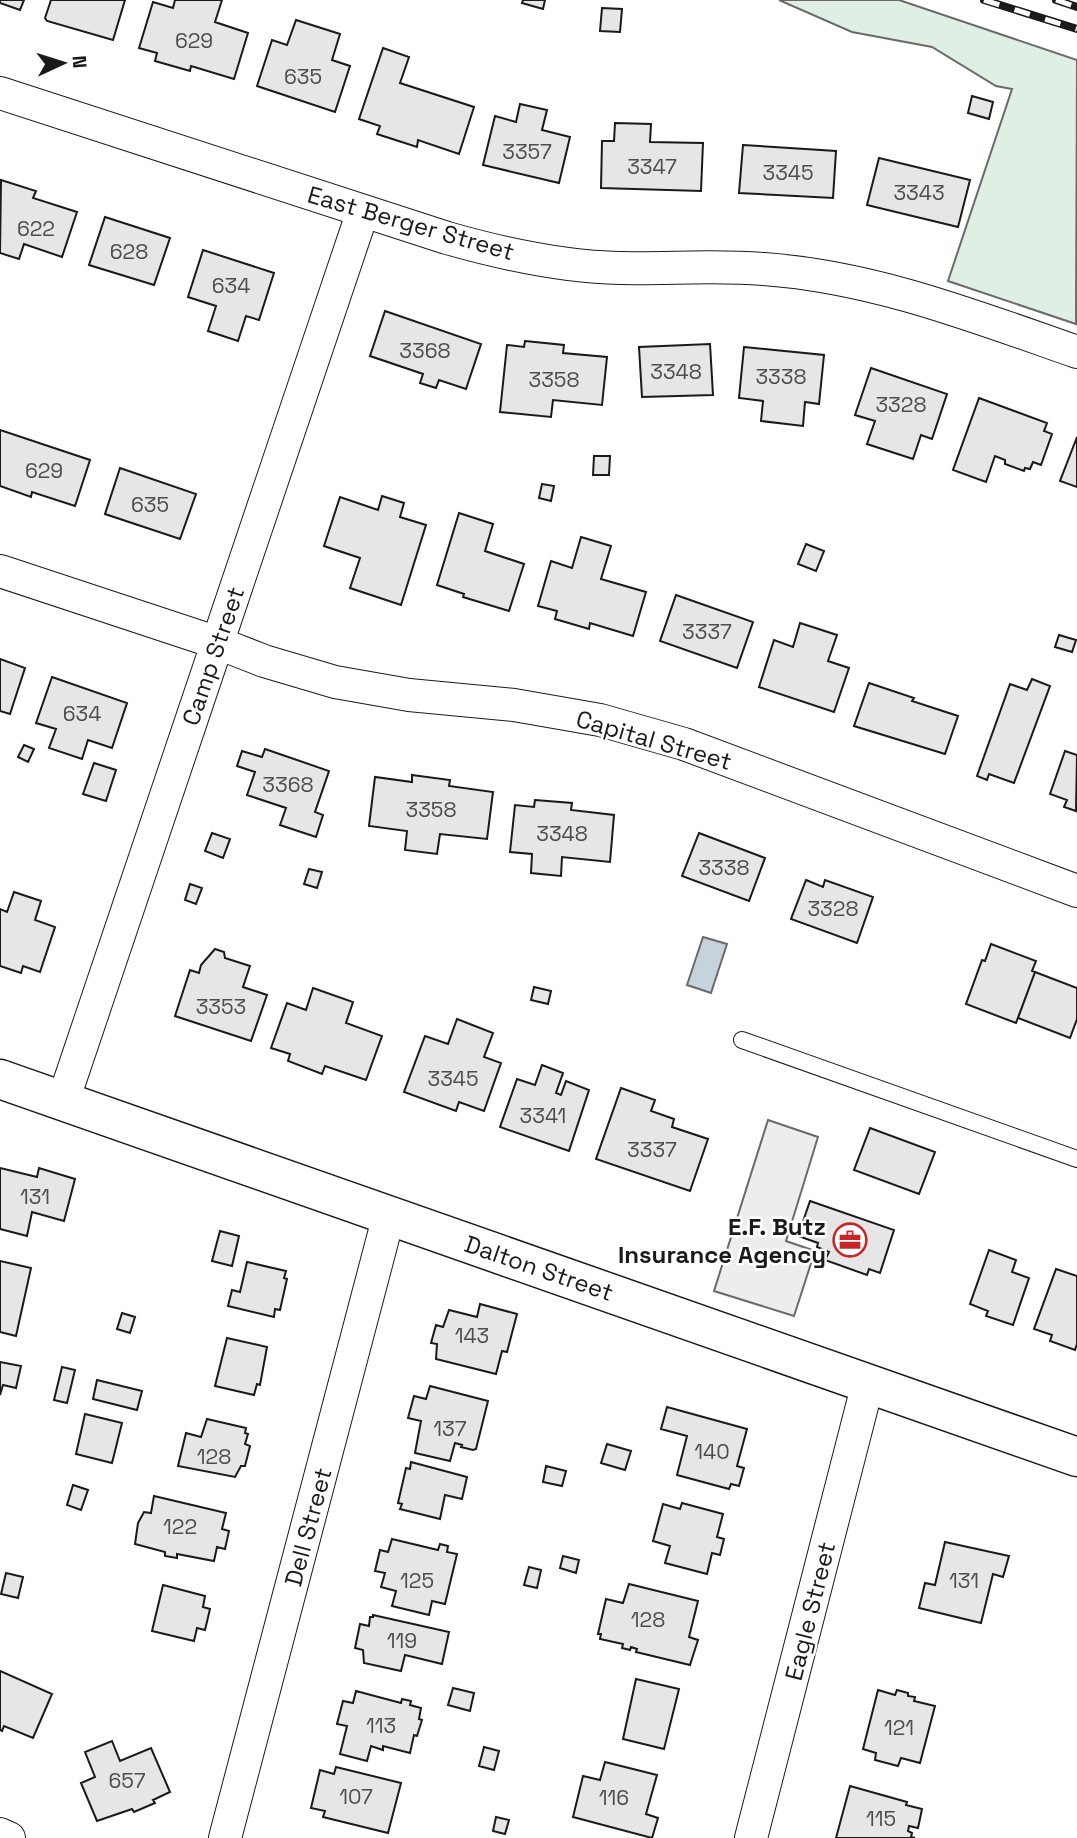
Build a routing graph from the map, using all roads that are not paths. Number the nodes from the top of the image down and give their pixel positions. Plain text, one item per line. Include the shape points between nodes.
1 (0, 93) edge
2 (363, 211) junction
3 (1077, 352) edge
4 (0, 571) edge
5 (218, 643) junction
6 (1077, 891) edge
7 (742, 1040) dead end
8 (0, 1079) edge
9 (63, 1101) junction
10 (1077, 1159) edge
11 (389, 1215) junction
12 (868, 1383) junction
13 (1077, 1457) edge
14 (0, 1834) edge
15 (9, 1838) edge
16 (225, 1838) edge
17 (751, 1838) edge

1 - 2 street, East Berger Street
2 - 3 street, East Berger Street via 494,251 556,262 618,268 764,269 841,279 917,296
2 - 5 street, Camp Street
4 - 5 street, Capital Street
5 - 6 street, Capital Street via 335,682 514,705 600,720 672,740
5 - 9 street, Camp Street
7 - 10 lane
8 - 9 main road, Dalton Street
9 - 11 main road, Dalton Street
11 - 12 main road, Dalton Street
11 - 16 street, Dell Street
12 - 13 main road, Dalton Street
12 - 17 street, Eagle Street
14 - 15 street

